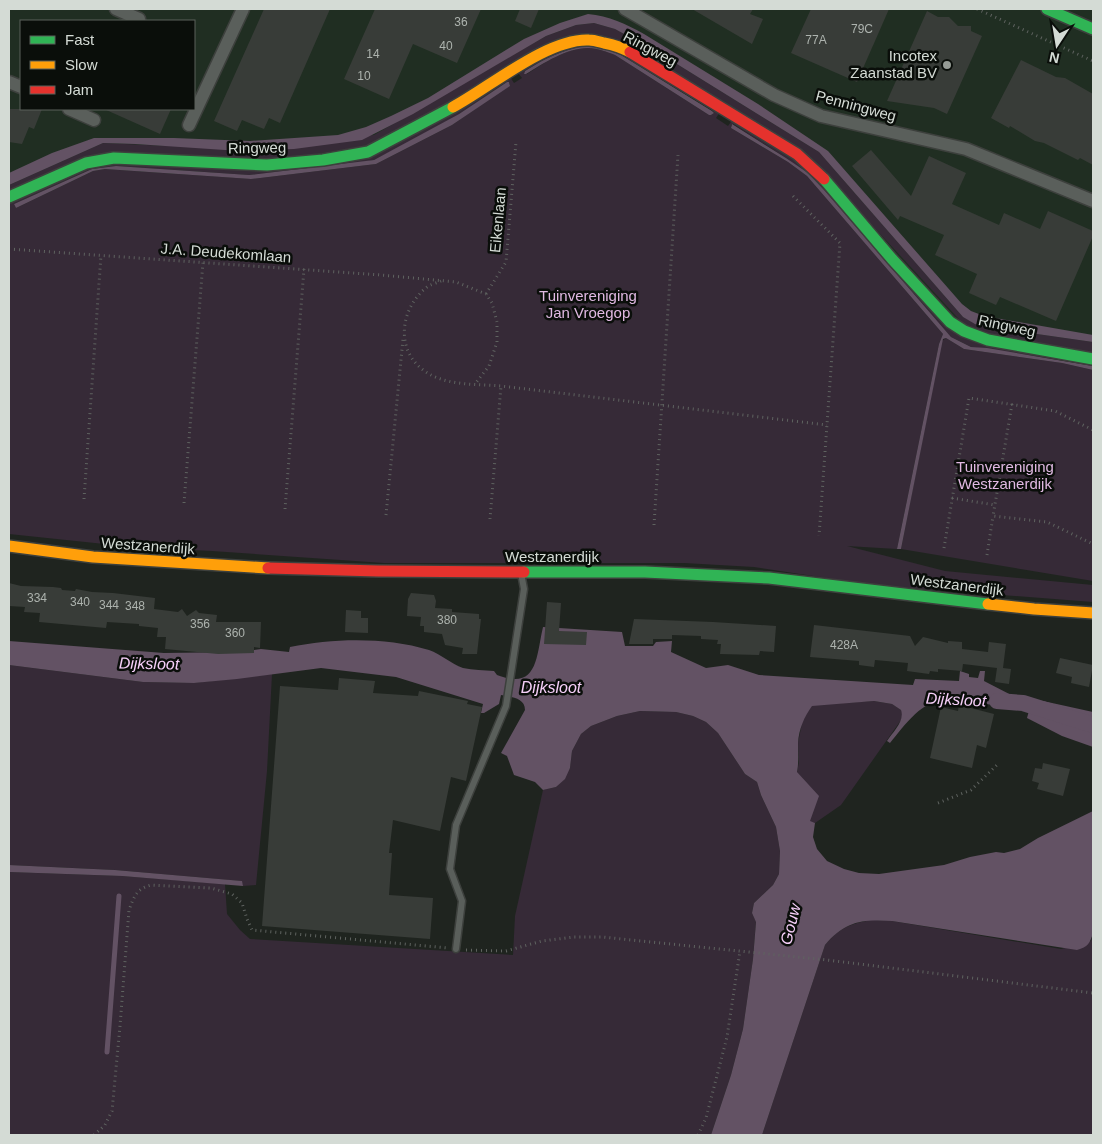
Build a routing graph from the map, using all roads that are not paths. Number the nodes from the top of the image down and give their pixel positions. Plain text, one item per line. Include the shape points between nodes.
1 (116, 9) edge
2 (243, 9) edge
3 (625, 9) edge
4 (1047, 9) edge
5 (139, 19) dead end
6 (1093, 29) edge
7 (71, 110) edge
8 (94, 120) dead end
9 (189, 125) dead end
10 (9, 197) edge
11 (1093, 201) edge
12 (1093, 359) edge
13 (9, 546) edge
14 (521, 572) junction
15 (1093, 613) edge
16 (456, 949) dead end

1 - 5 street
2 - 9 street
3 - 11 street, Penningweg via 774,95 820,116 966,149
4 - 6 street
7 - 8 street
10 - 12 street, Ringweg via 86,163 114,158 267,165 368,152 471,97 538,54 568,43 589,40 622,47 797,154 825,180 892,259 957,327 988,340
13 - 14 street, Westzanerdijk via 93,557 274,568
14 - 15 street, Westzanerdijk via 645,572 769,578
14 - 16 lane via 524,588 506,706 456,825 450,869 462,901

